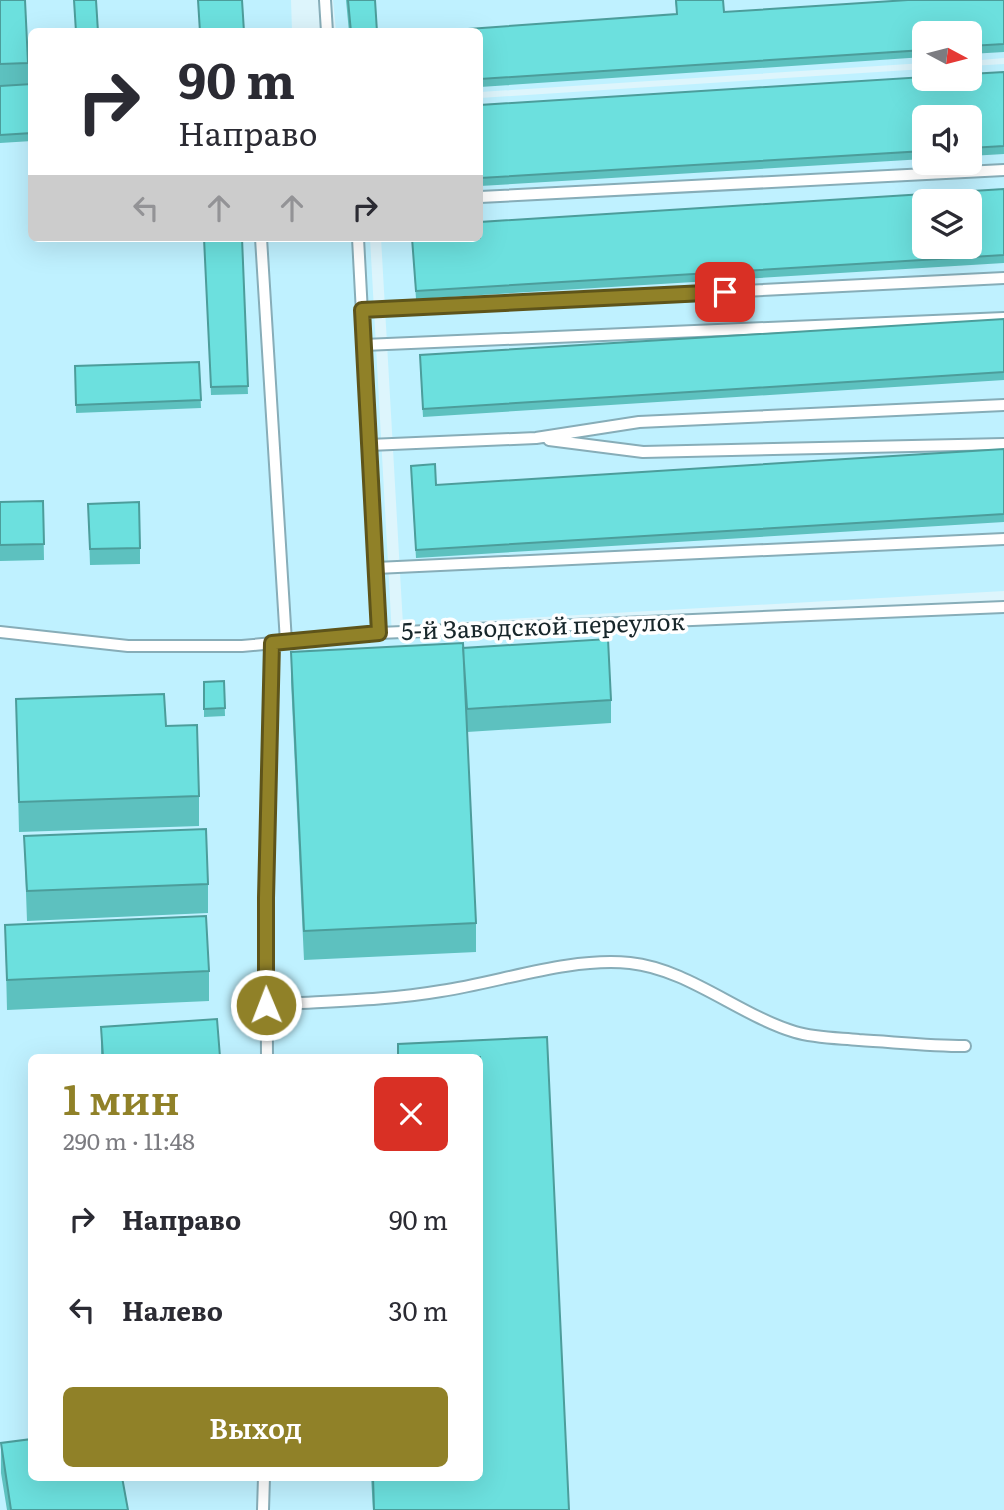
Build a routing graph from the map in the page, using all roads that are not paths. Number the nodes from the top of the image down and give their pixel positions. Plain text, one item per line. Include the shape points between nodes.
1 (325, 0) edge
2 (327, 28) edge
3 (1004, 170) edge
4 (483, 197) edge
5 (261, 242) edge
6 (358, 242) edge
7 (1004, 278) edge
8 (362, 310) junction
9 (1004, 318) edge
10 (364, 345) junction
11 (1004, 405) edge
12 (536, 438) junction
13 (1004, 444) edge
14 (369, 445) junction
15 (1004, 539) edge
16 (376, 568) junction
17 (1004, 607) edge
18 (0, 632) edge
19 (379, 633) junction
20 (286, 642) junction
21 (272, 643) junction
22 (266, 1005) junction
23 (965, 1046) dead end
24 (267, 1054) edge
25 (264, 1481) edge
26 (263, 1510) edge

1 - 2 lane
3 - 4 lane
5 - 20 lane
6 - 8 lane
7 - 8 lane
8 - 10 lane
9 - 10 lane
10 - 14 lane
11 - 12 lane via 639,422
12 - 13 lane via 643,452
12 - 14 lane
14 - 16 lane
15 - 16 lane
16 - 19 lane
17 - 19 lane, 5-й Заводской переулок
18 - 21 lane, 5-й Заводской переулок via 128,646
19 - 20 lane, 5-й Заводской переулок
20 - 21 lane, 5-й Заводской переулок
21 - 22 lane
22 - 23 lane via 403,996 612,961 668,972 797,1033
22 - 24 lane
25 - 26 lane

